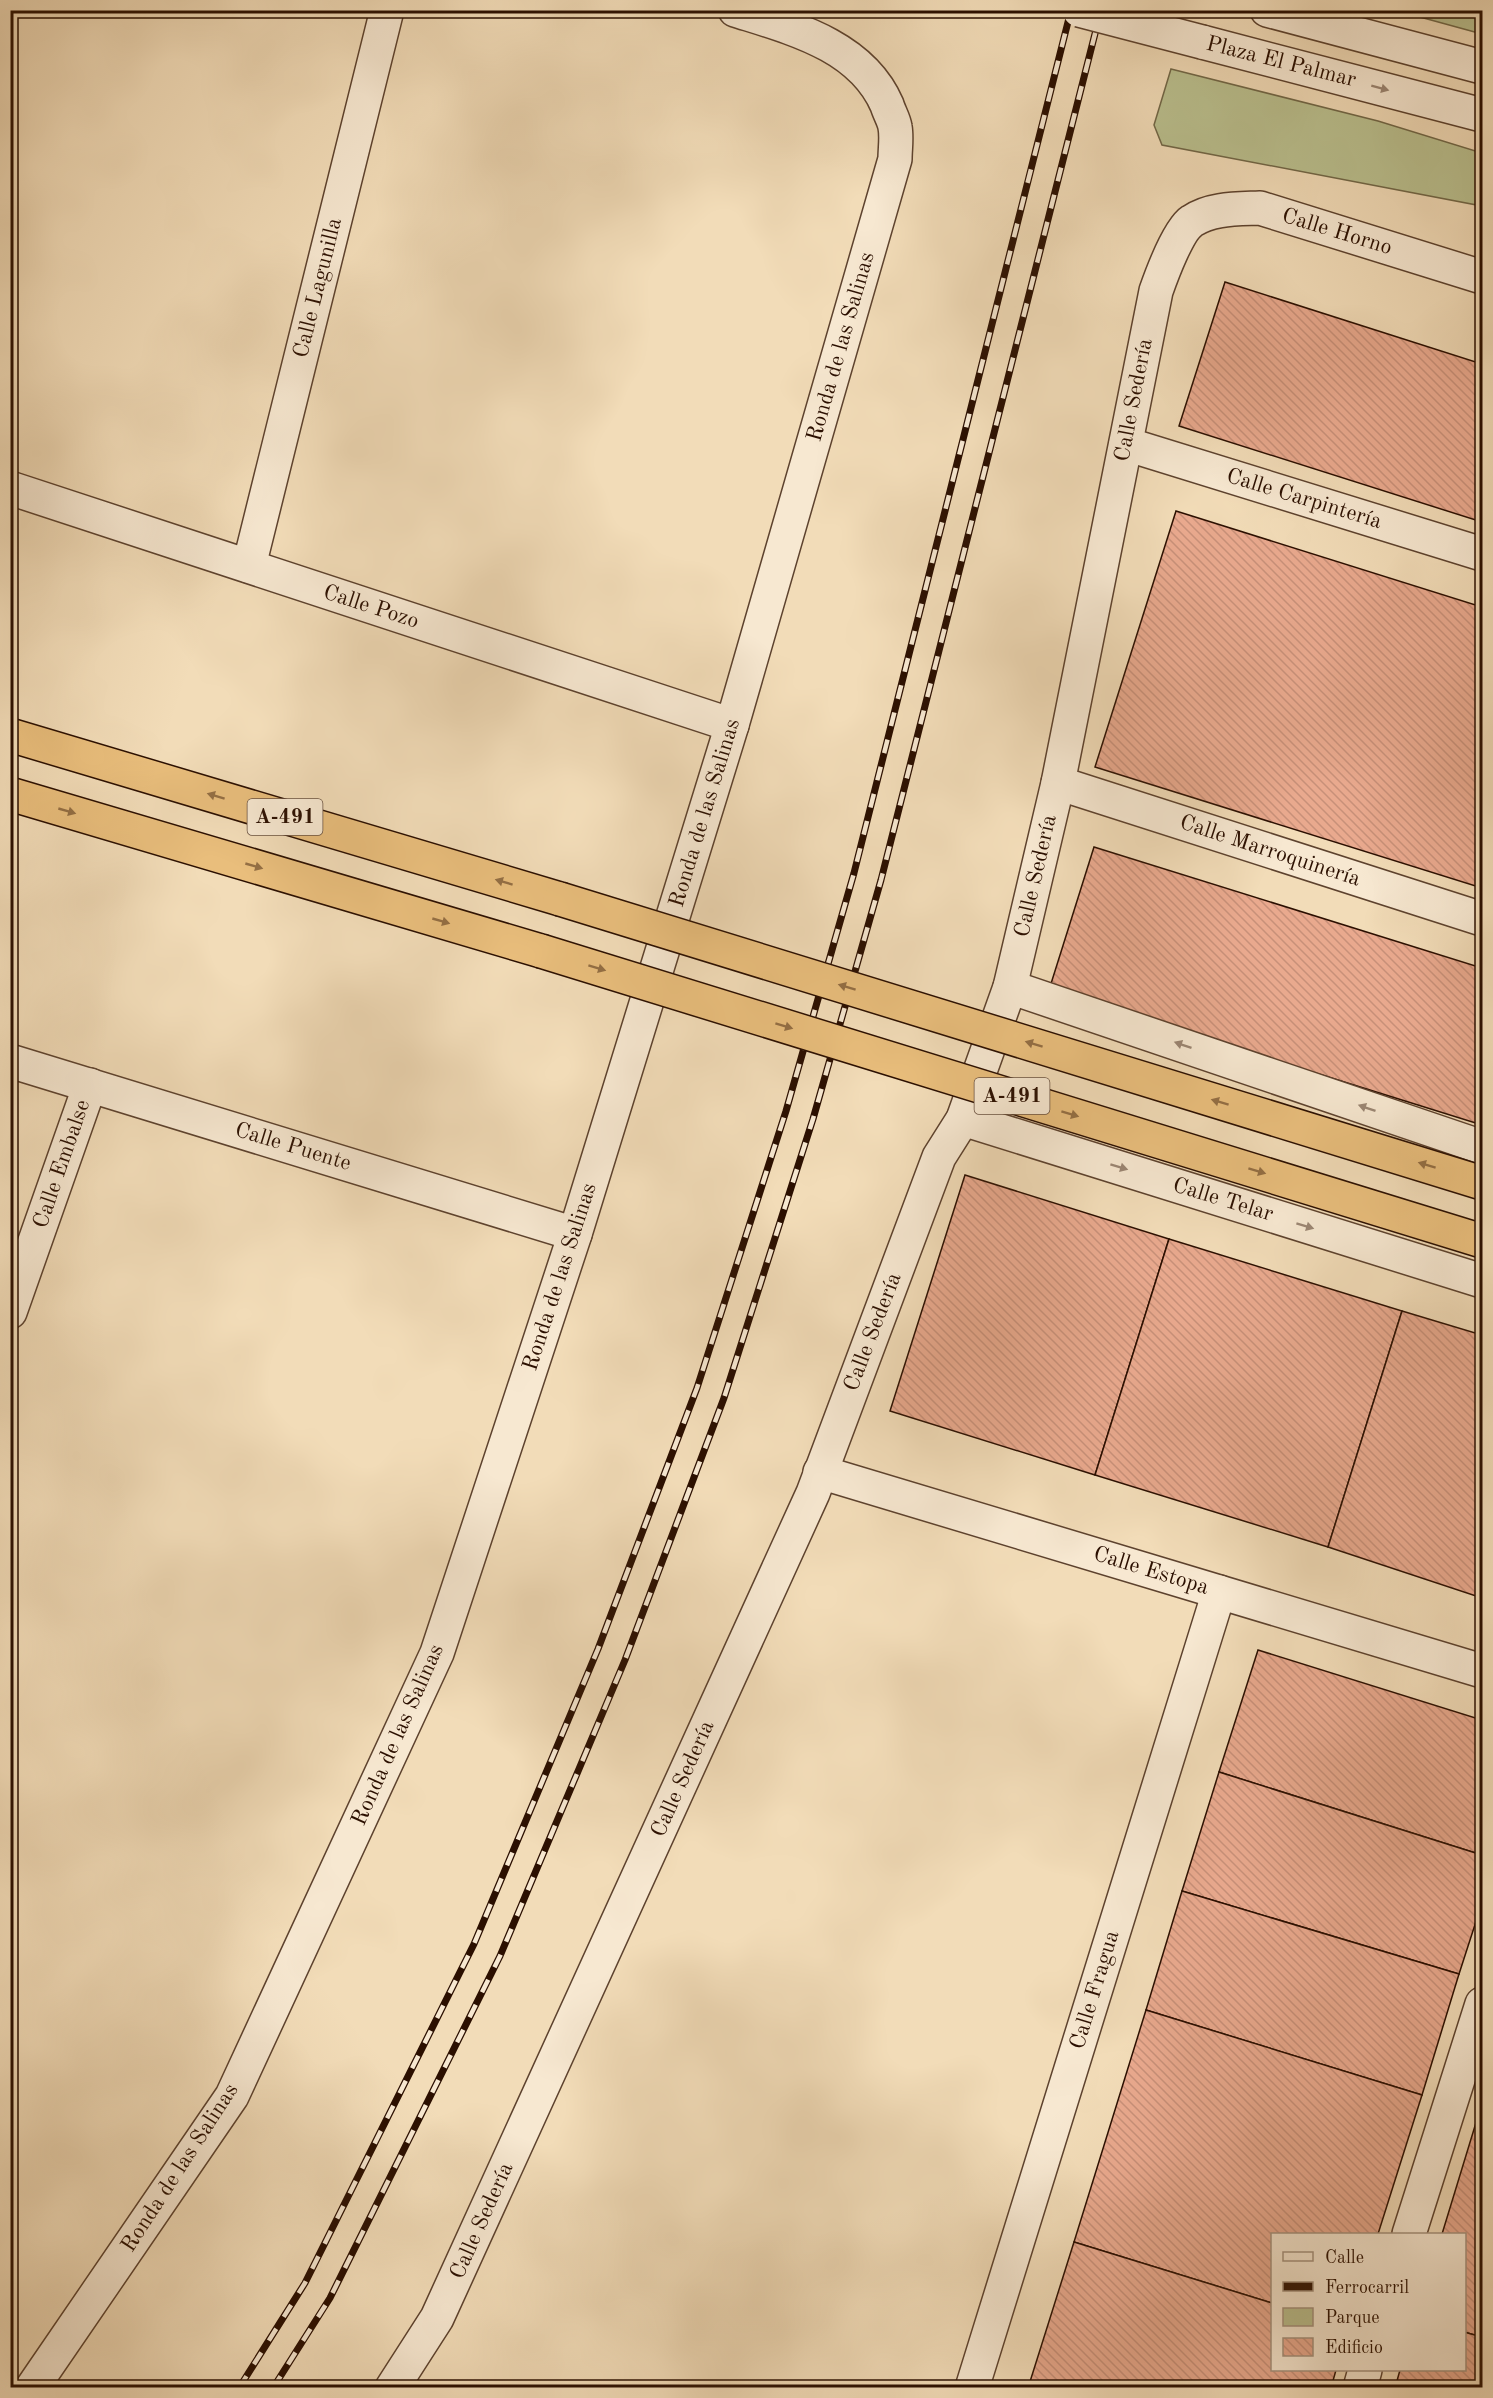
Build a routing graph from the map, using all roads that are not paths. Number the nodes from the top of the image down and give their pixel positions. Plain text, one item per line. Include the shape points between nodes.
1 (387, 10) edge
2 (735, 10) edge
3 (1079, 10) edge
4 (1267, 10) edge
5 (1482, 67) edge
6 (1482, 115) edge
7 (1191, 221) joint
8 (1482, 276) edge
9 (1126, 444) junction
10 (10, 488) edge
11 (1482, 554) edge
12 (249, 566) junction
13 (732, 726) junction
14 (10, 735) edge
15 (1058, 783) junction
16 (10, 794) edge
17 (1482, 919) edge
18 (1010, 987) junction
19 (10, 1060) edge
20 (90, 1085) junction
21 (963, 1119) junction
22 (1482, 1147) edge
23 (1482, 1183) edge
24 (575, 1234) junction
25 (1482, 1241) edge
26 (1482, 1281) edge
27 (10, 1312) edge
28 (820, 1472) junction
29 (1219, 1592) junction
30 (1482, 1671) edge
31 (1482, 2004) edge
32 (1410, 2233) edge
33 (1365, 2371) edge
34 (32, 2388) edge
35 (392, 2388) edge
36 (972, 2388) edge
37 (1360, 2388) edge

1 - 12 street, Calle Lagunilla
2 - 13 street, Ronda de las Salinas via 828,44 861,67 881,92 896,126 895,159
3 -> 6 street, Plaza El Palmar, bridge
4 - 5 street, Plaza El Palmar
7 - 8 street, Calle Horno via 1222,210 1260,208
7 - 9 street, Calle Sedería via 1169,256 1156,291
9 - 11 street, Calle Carpintería
9 - 15 street, Calle Sedería
10 - 12 street, Calle Pozo
12 - 13 street, Calle Pozo
13 - 24 street, Ronda de las Salinas
23 -> 14 highway, A-491, bridge via 560,899
15 - 17 street, Calle Marroquinería
15 - 18 street, Calle Sedería
16 -> 25 highway, A-491, bridge via 541,951
18 - 21 street, Calle Sedería
22 -> 18 street
19 - 20 street, Calle Puente
20 - 24 street, Calle Puente
20 - 27 street, Calle Embalse
21 -> 26 street, Calle Telar
21 - 28 street, Calle Sedería via 939,1156
24 - 34 street, Ronda de las Salinas via 437,1653 232,2096
28 - 29 street, Calle Estopa
28 - 35 street, Calle Sedería via 438,2318
29 - 30 street, Calle Estopa
29 - 36 street, Calle Fragua
31 - 32 street
33 - 37 street

